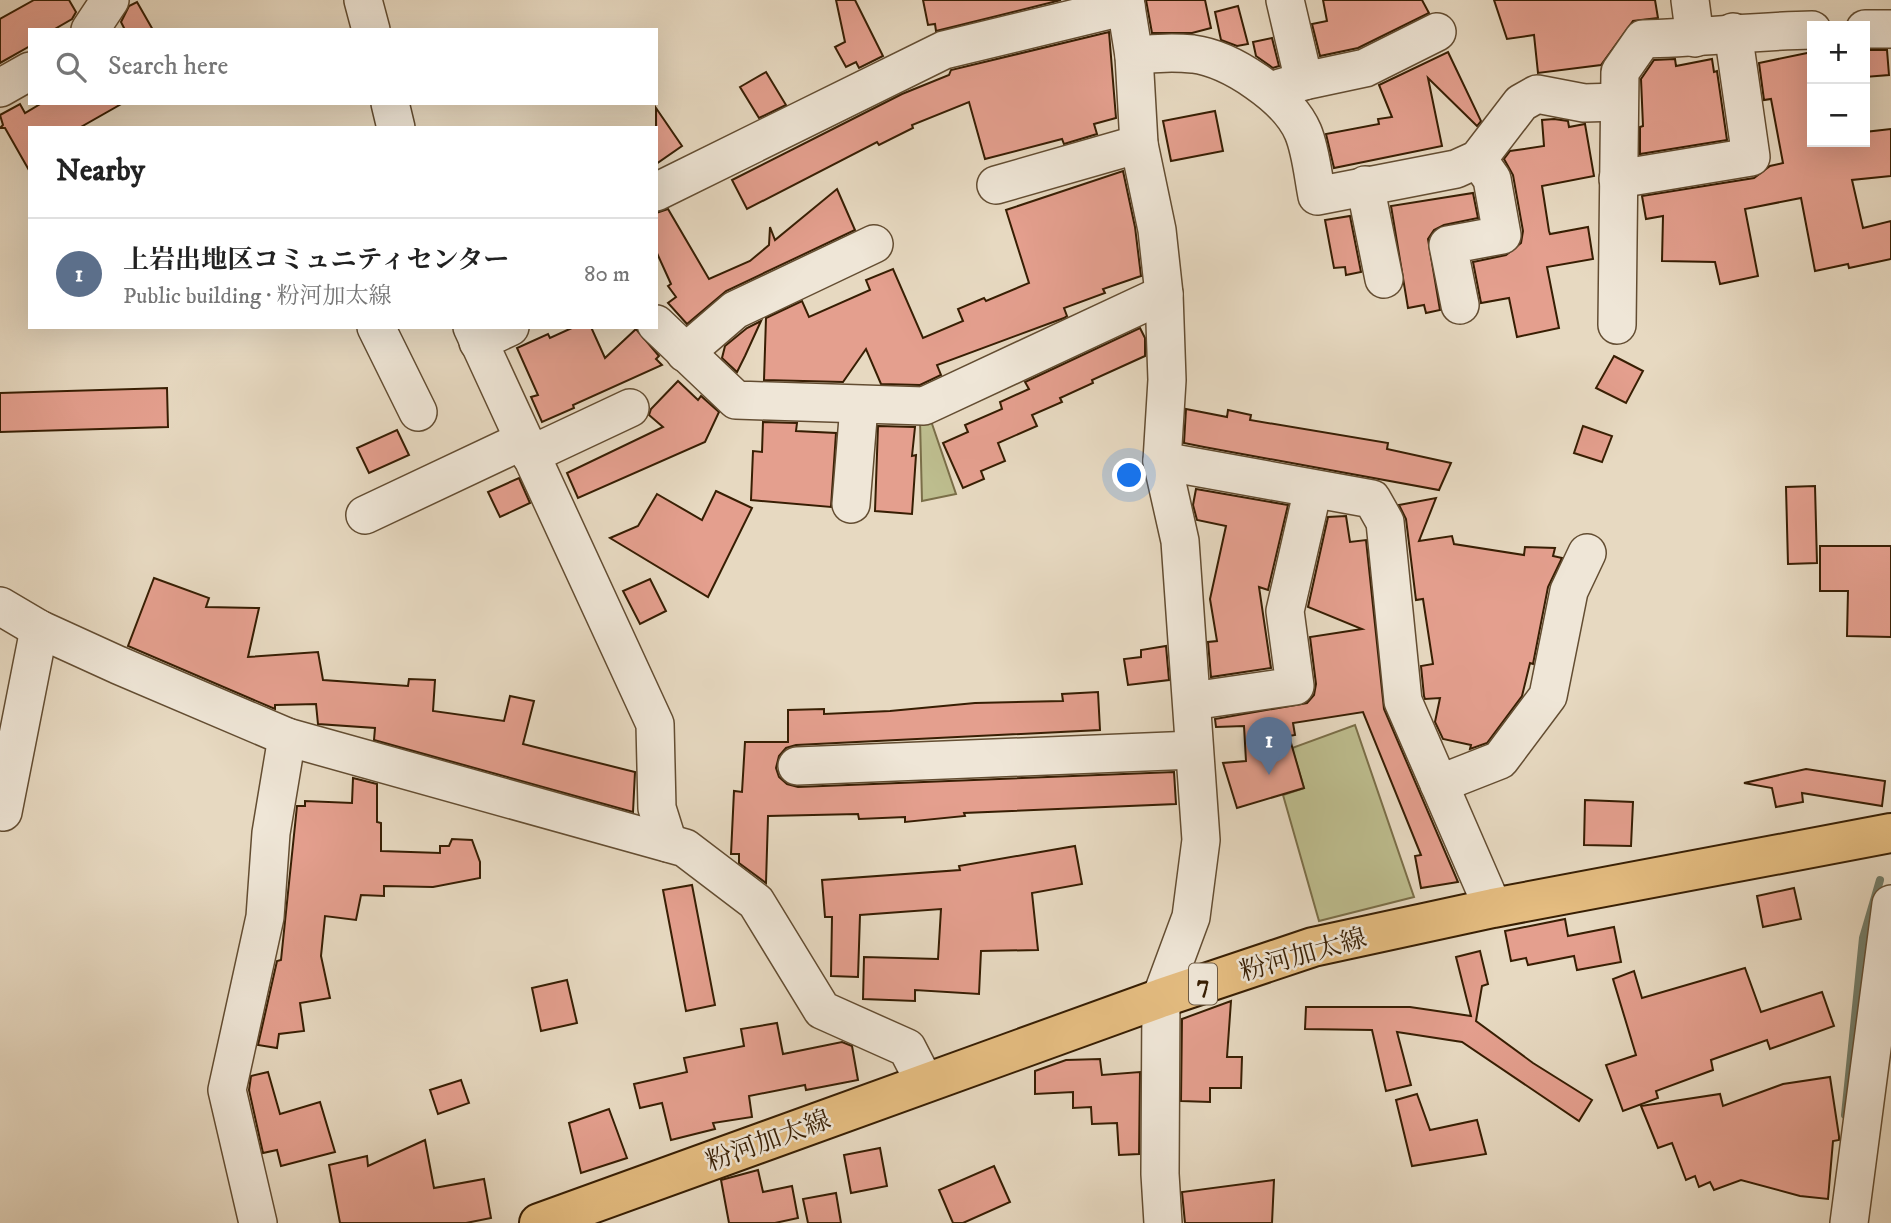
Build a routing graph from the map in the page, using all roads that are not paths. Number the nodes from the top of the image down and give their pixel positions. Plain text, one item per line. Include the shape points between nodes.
1 (110, 0) edge
2 (363, 0) edge
3 (1285, 0) edge
4 (1690, 0) edge
5 (1126, 3) edge
6 (91, 28) edge
7 (370, 28) edge
8 (1870, 29) edge
9 (1891, 29) edge
10 (1807, 30) edge
11 (1437, 32) dead end
12 (1734, 32) junction
13 (1695, 38) junction
14 (1134, 56) junction
15 (28, 72) edge
16 (1288, 86) junction
17 (0, 88) edge
18 (1619, 103) junction
19 (390, 105) edge
20 (396, 126) edge
21 (1139, 144) junction
22 (1478, 159) junction
23 (1618, 179) junction
24 (996, 185) dead end
25 (1365, 185) junction
26 (658, 191) edge
27 (874, 244) dead end
28 (1384, 279) dead end
29 (1164, 294) junction
30 (1460, 305) dead end
31 (658, 326) edge
32 (1617, 326) dead end
33 (377, 329) edge
34 (486, 332) edge
35 (685, 353) junction
36 (859, 406) junction
37 (630, 408) dead end
38 (418, 412) dead end
39 (527, 448) junction
40 (1161, 461) junction
41 (1313, 489) junction
42 (850, 504) dead end
43 (365, 514) dead end
44 (1587, 553) dead end
45 (0, 606) edge
46 (39, 629) junction
47 (1192, 701) junction
48 (287, 737) junction
49 (1194, 750) junction
50 (797, 766) dead end
51 (1439, 784) junction
52 (0, 811) edge
53 (1891, 833) edge
54 (668, 843) junction
55 (1891, 904) edge
56 (1493, 908) junction
57 (1161, 998) junction
58 (1882, 1031) edge
59 (925, 1083) junction
60 (258, 1223) edge
61 (539, 1223) edge
62 (1163, 1223) edge
63 (1849, 1223) edge

1 - 6 street
2 - 7 street
3 - 16 street
4 - 13 street
5 - 14 street
5 - 26 street via 944,50
8 - 9 street
10 - 12 street
11 - 16 street via 1365,68
12 - 13 street
12 - 23 street via 1751,157
13 - 18 street via 1643,39 1620,72
14 - 16 street via 1196,55
14 - 21 street
15 - 17 street
16 - 25 street via 1290,108 1304,134 1317,196
18 - 22 street via 1584,103 1537,94 1521,103
18 - 23 street
19 - 20 street
21 - 24 street
21 - 29 street via 1157,230
22 - 25 street via 1456,169
22 - 30 street via 1492,179 1502,235 1448,245
23 - 32 street
25 - 28 street
27 - 35 street via 735,310
29 - 36 street via 924,405
29 - 40 street via 1167,380
31 - 35 street
33 - 38 street
34 - 39 street
35 - 36 street via 736,400
36 - 42 street
37 - 39 street
39 - 43 street
39 - 54 street via 655,724 657,808
40 - 41 street
40 - 47 street via 1181,541
41 - 47 street via 1285,611 1295,686
41 - 51 street via 1372,499 1385,522 1403,701
44 - 51 street via 1569,591 1548,696 1500,760
45 - 46 street
46 - 48 street
46 - 52 street
47 - 49 street
48 - 54 street
48 - 60 street via 271,833 265,917 228,1090
49 - 50 street
49 - 57 street via 1201,840 1191,917
51 - 56 street
53 - 56 main road, 粉河加太線 / 7
54 - 59 street via 685,848 756,902 821,1010 906,1048
55 - 58 street
56 - 57 main road, 粉河加太線 / 7 via 1313,947
57 - 59 main road, 粉河加太線 / 7
57 - 62 street
58 - 63 street
59 - 61 main road, 粉河加太線 / 7

